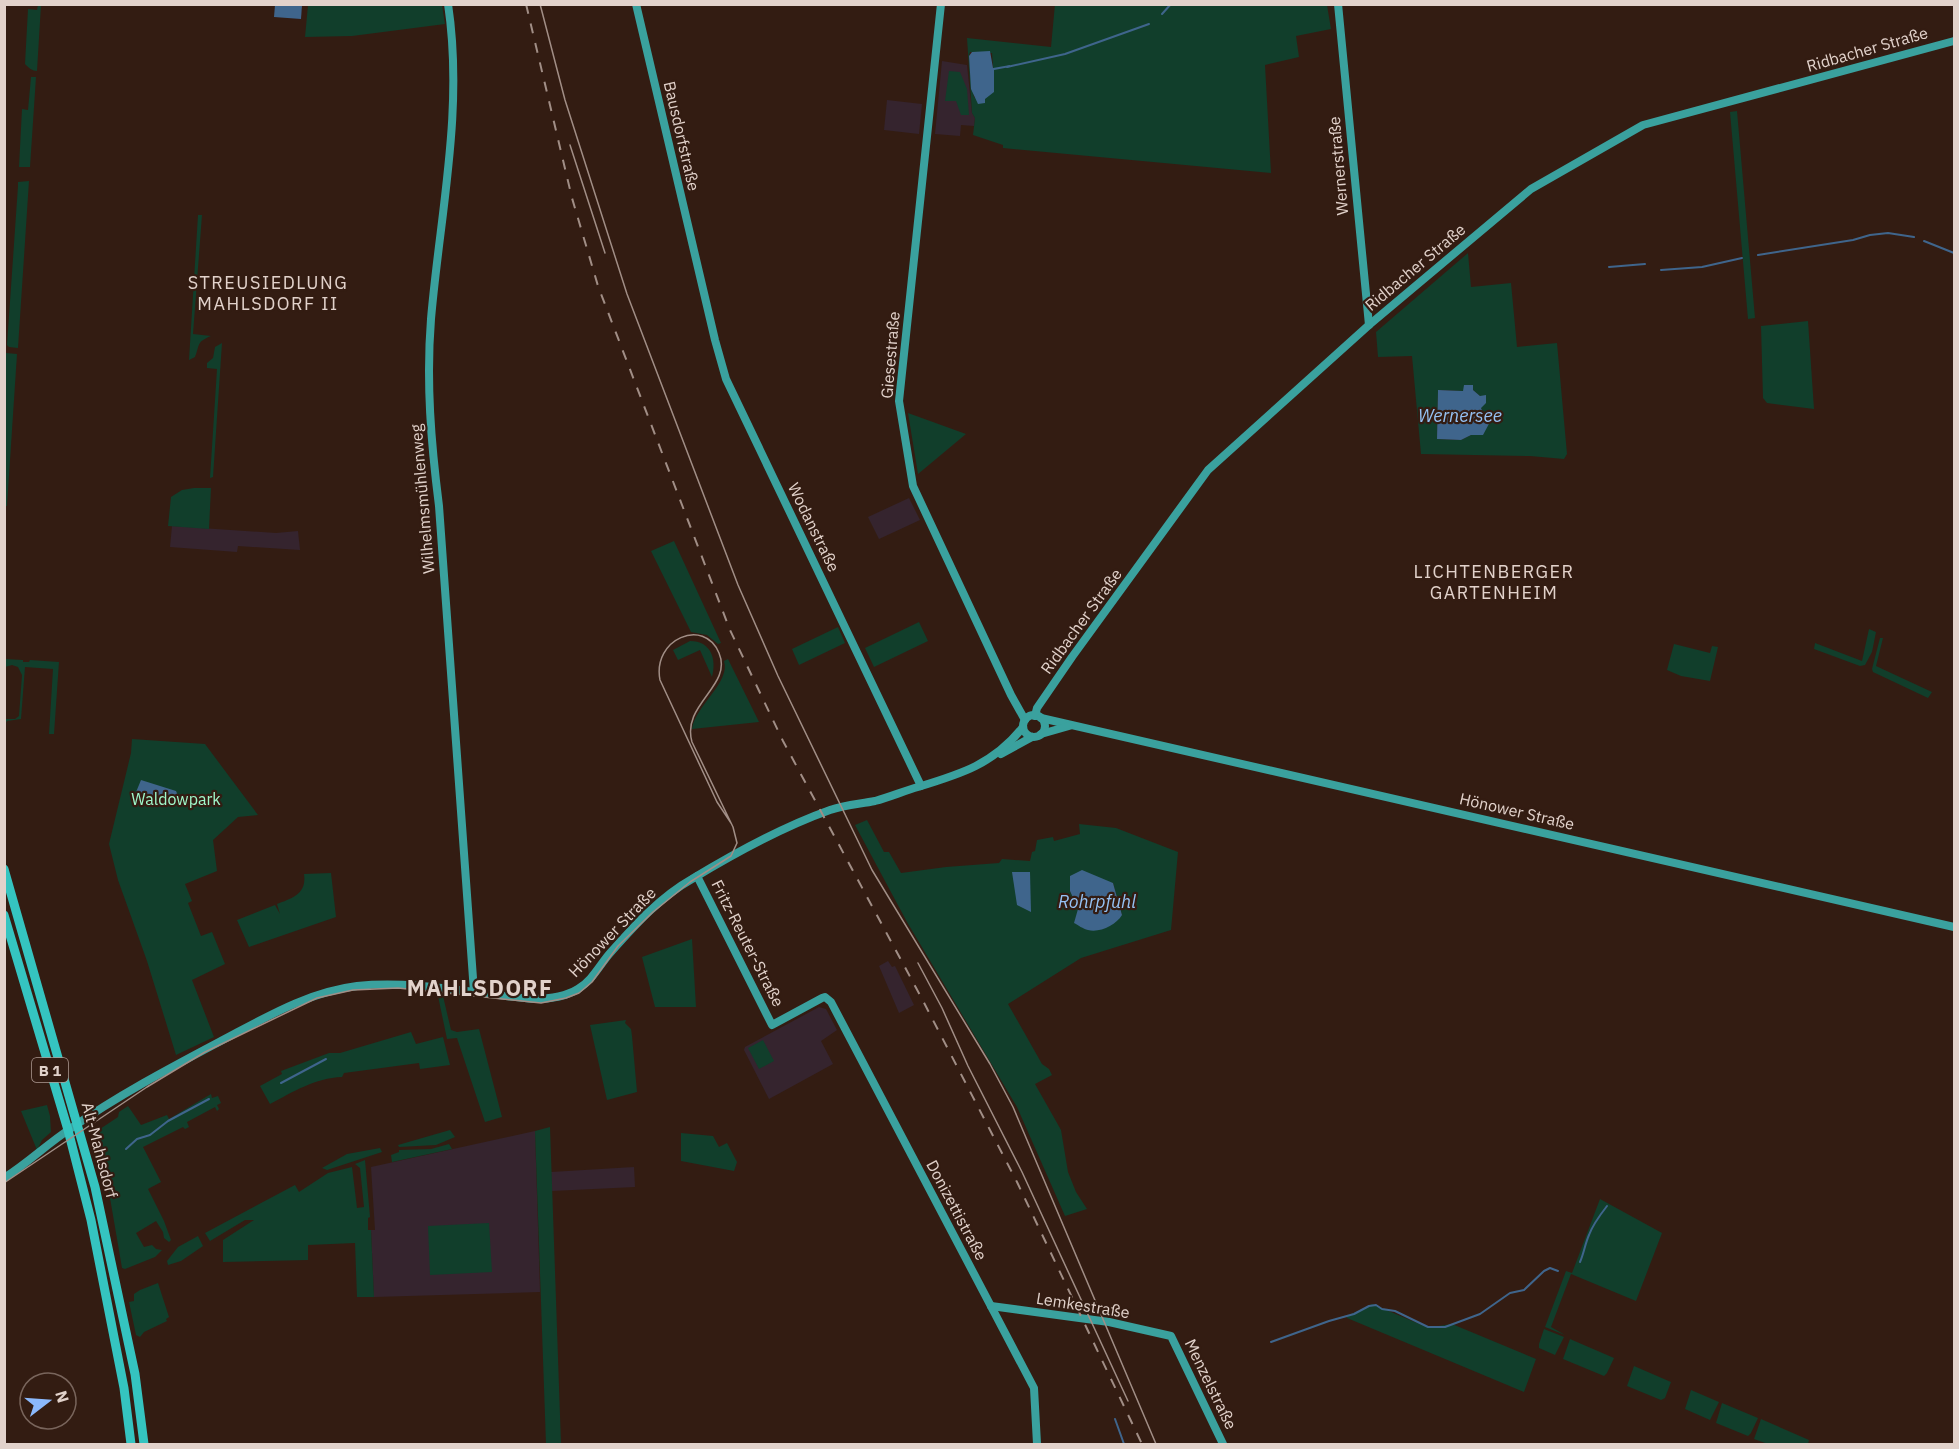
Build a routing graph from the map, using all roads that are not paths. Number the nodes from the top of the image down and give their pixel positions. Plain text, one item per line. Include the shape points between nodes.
1 (448, 4) edge
2 (636, 4) edge
3 (941, 4) edge
4 (1338, 4) edge
5 (1954, 41) edge
6 (699, 274) joint
7 (1369, 325) junction
8 (1038, 717) junction
9 (1024, 724) junction
10 (1073, 725) junction
11 (1036, 736) junction
12 (992, 758) junction
13 (921, 786) junction
14 (4, 869) edge
15 (697, 876) junction
16 (4, 915) edge
17 (1954, 927) edge
18 (474, 992) junction
19 (825, 997) joint
20 (78, 1123) junction
21 (68, 1130) junction
22 (4, 1178) edge
23 (991, 1306) junction
24 (1171, 1336) joint
25 (131, 1444) edge
26 (144, 1444) edge
27 (1037, 1444) edge
28 (1223, 1444) edge

1 - 18 street, Wilhelmsmühlenweg via 454,104 431,320 429,387
2 - 6 street, Bausdorfstraße
3 - 9 street, Giesestraße via 899,401 913,486
4 - 7 street, Wernerstraße
5 - 7 street, Ridbacher Straße via 1632,130 1531,189
6 - 13 street, Wodanstraße via 726,379
7 - 8 street, Ridbacher Straße via 1208,470 1072,657 1037,708
8 - 9 street
8 - 10 street, Hönower Straße
8 - 11 street via 1044,727
9 - 11 street, Giesestraße via 1026,733
9 - 12 street, Hönower Straße
10 - 11 street, Hönower Straße
10 - 17 street, Hönower Straße
11 - 12 street, Hönower Straße
12 - 13 street, Hönower Straße via 960,774
13 - 15 street, Hönower Straße via 817,815
14 - 20 main road, Alt-Mahlsdorf / B 1
15 - 18 street, Hönower Straße via 648,912 577,990 543,999
15 - 19 street, Fritz-Reuter-Straße via 772,1025
16 - 21 main road, Alt-Mahlsdorf / B 1
18 - 20 street, Hönower Straße via 383,985 314,995 185,1060
19 - 23 street, Donizettistraße
20 - 21 street, Hönower Straße
20 - 26 main road, Alt-Mahlsdorf / B 1 via 135,1374
21 - 22 street, Hönower Straße
21 - 25 main road, Alt-Mahlsdorf / B 1 via 99,1261
23 - 24 street, Lemkestraße via 1109,1322
23 - 27 street, Donizettistraße via 1034,1388
24 - 28 street, Menzelstraße

